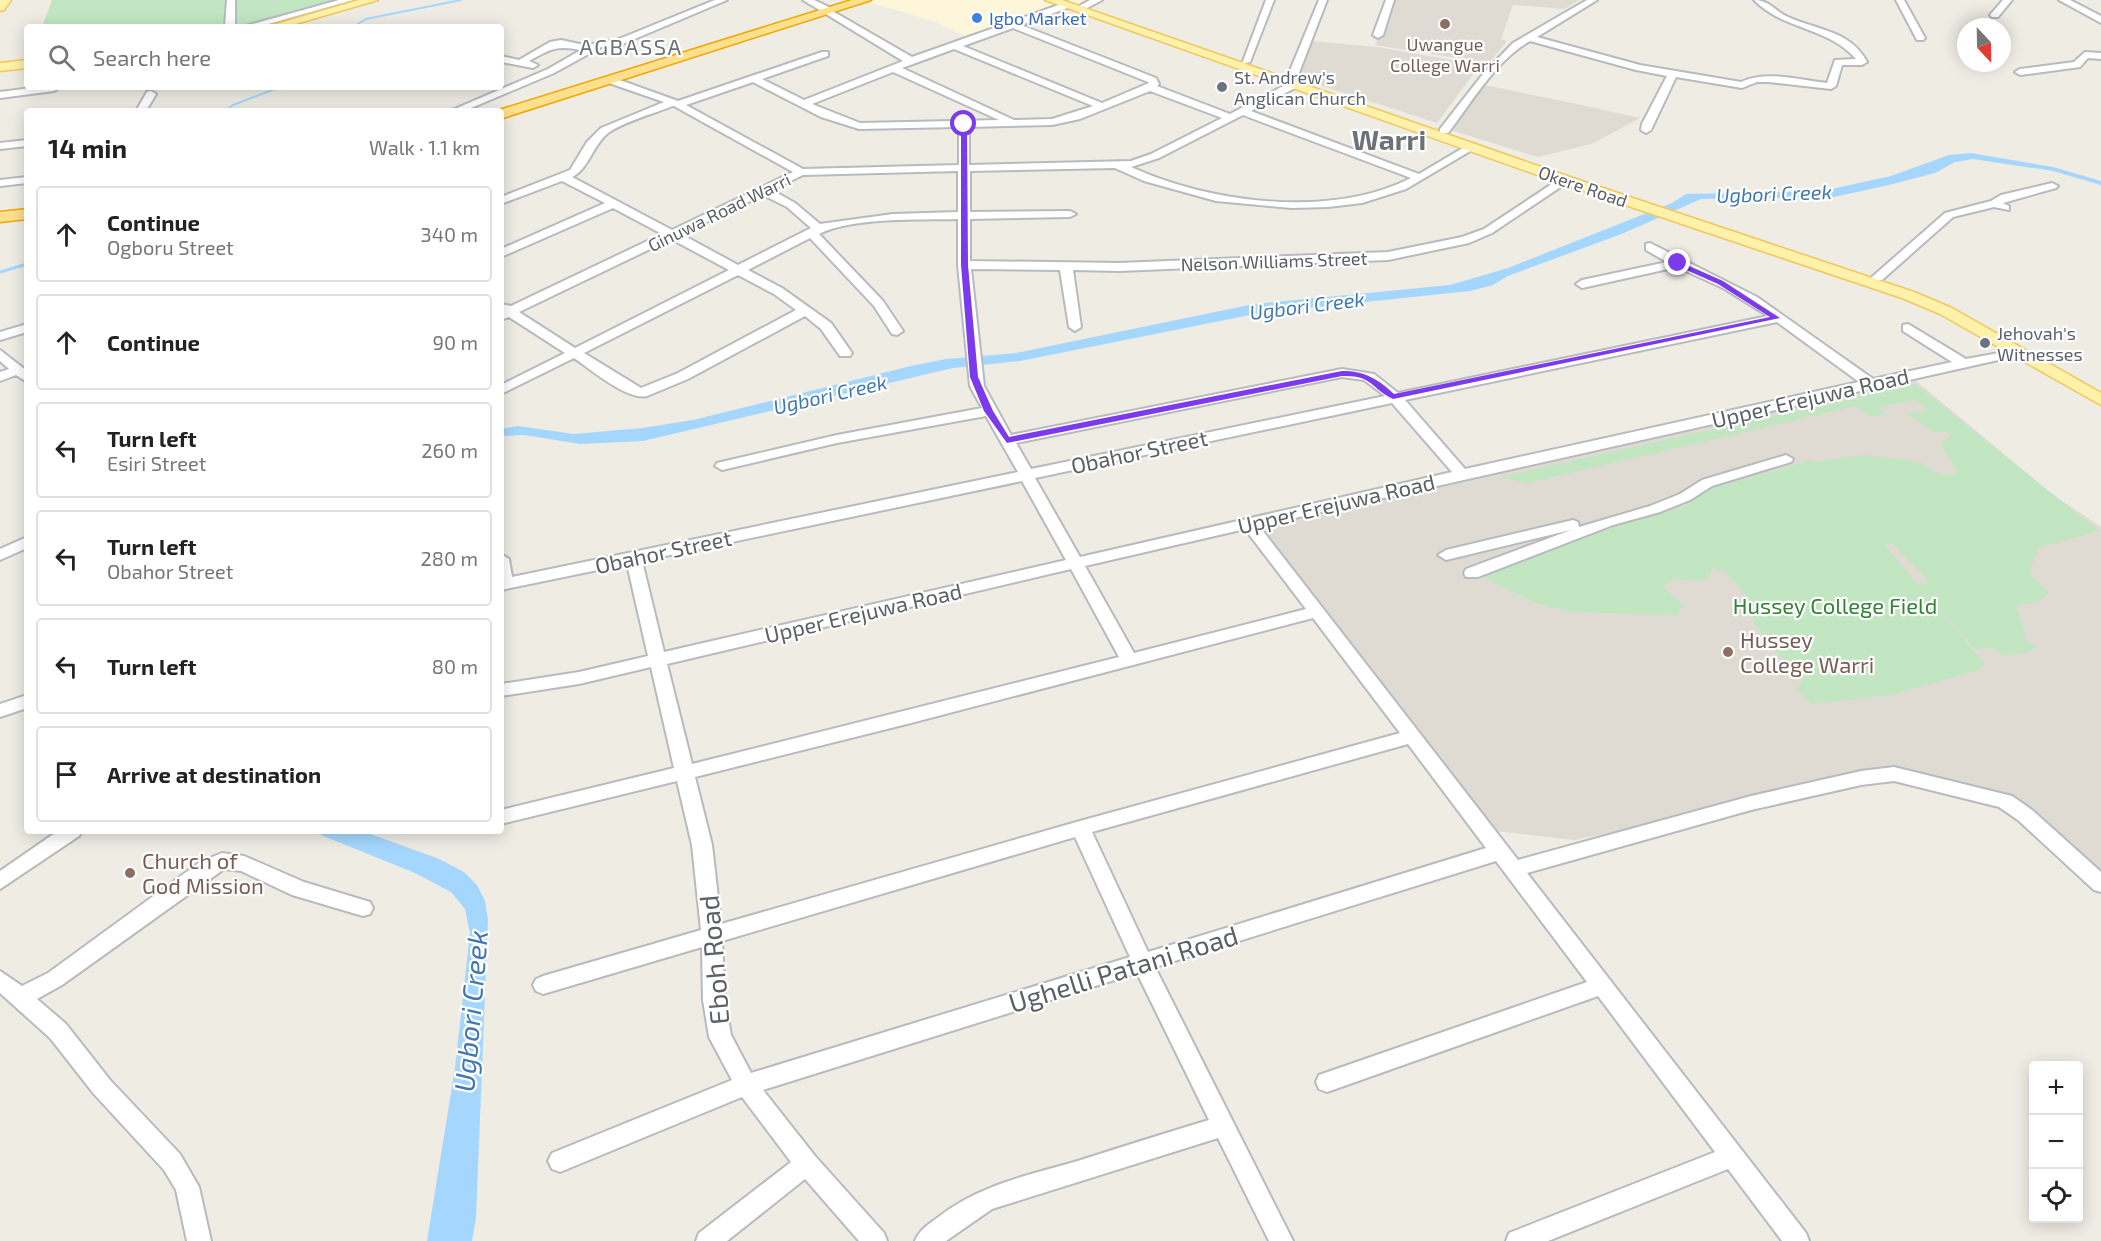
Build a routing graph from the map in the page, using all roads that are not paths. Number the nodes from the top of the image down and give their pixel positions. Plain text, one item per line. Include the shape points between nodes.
1 (5, 0) edge
2 (231, 0) edge
3 (349, 0) edge
4 (358, 0) edge
5 (372, 0) edge
6 (723, 0) edge
7 (807, 0) edge
8 (865, 0) edge
9 (1051, 0) edge
10 (1098, 0) edge
11 (1270, 0) edge
12 (1323, 0) edge
13 (1390, 0) edge
14 (1593, 0) edge
15 (1758, 0) edge
16 (1900, 0) edge
17 (2008, 0) edge
18 (2063, 0) edge
19 (1067, 3) edge
20 (1084, 6) junction
21 (0, 8) edge
22 (829, 12) junction
23 (1995, 15) dead end
24 (2101, 20) edge
25 (230, 24) edge
26 (258, 24) edge
27 (270, 24) edge
28 (283, 24) edge
29 (1014, 25) junction
30 (1378, 35) dead end
31 (1527, 37) junction
32 (1920, 38) dead end
33 (956, 46) junction
34 (589, 49) junction
35 (825, 54) dead end
36 (2101, 57) edge
37 (504, 59) edge
38 (911, 61) junction
39 (24, 62) edge
40 (524, 62) junction
41 (1245, 62) junction
42 (0, 65) edge
43 (893, 68) junction
44 (551, 71) junction
45 (2020, 72) dead end
46 (1672, 74) junction
47 (753, 78) junction
48 (610, 80) junction
49 (1292, 82) junction
50 (1150, 87) junction
51 (39, 90) edge
52 (151, 94) dead end
53 (0, 95) edge
54 (676, 103) junction
55 (804, 104) junction
56 (1103, 107) junction
57 (143, 108) edge
58 (462, 108) edge
59 (1244, 112) junction
60 (504, 113) edge
61 (1232, 118) junction
62 (1014, 123) junction
63 (964, 124) junction
64 (1646, 130) dead end
65 (1444, 131) junction
66 (24, 143) edge
67 (0, 146) edge
68 (1473, 147) junction
69 (1118, 166) junction
70 (964, 170) junction
71 (801, 172) junction
72 (564, 177) junction
73 (1420, 178) junction
74 (24, 180) edge
75 (1565, 180) junction
76 (0, 183) edge
77 (2052, 186) dead end
78 (765, 191) junction
79 (504, 200) edge
80 (615, 203) junction
81 (1666, 210) junction
82 (24, 214) edge
83 (1070, 214) dead end
84 (963, 216) junction
85 (0, 217) edge
86 (814, 230) junction
87 (674, 234) junction
88 (1650, 247) dead end
89 (504, 252) edge
90 (1678, 263) junction
91 (964, 265) junction
92 (1066, 266) junction
93 (739, 269) junction
94 (1878, 277) junction
95 (1582, 284) dead end
96 (504, 311) edge
97 (805, 311) junction
98 (1776, 318) junction
99 (1075, 327) dead end
100 (1908, 328) dead end
101 (24, 329) edge
102 (897, 331) dead end
103 (0, 336) edge
104 (575, 351) junction
105 (2016, 352) junction
106 (845, 353) dead end
107 (0, 354) edge
108 (1963, 363) junction
109 (22, 374) edge
110 (0, 377) edge
111 (1870, 384) junction
112 (504, 388) edge
113 (2101, 391) edge
114 (1393, 397) junction
115 (2101, 400) edge
116 (988, 411) junction
117 (1007, 440) junction
118 (1786, 459) dead end
119 (722, 466) dead end
120 (1462, 474) junction
121 (1026, 475) junction
122 (1670, 503) junction
123 (1250, 523) junction
124 (24, 543) edge
125 (0, 555) edge
126 (1446, 555) dead end
127 (633, 557) junction
128 (1075, 562) junction
129 (1472, 573) dead end
130 (504, 584) edge
131 (1318, 611) junction
132 (658, 659) junction
133 (1130, 661) junction
134 (504, 690) edge
135 (24, 702) edge
136 (0, 711) edge
137 (1411, 737) junction
138 (685, 772) junction
139 (504, 816) edge
140 (1080, 828) junction
141 (68, 834) edge
142 (1500, 852) junction
143 (1514, 869) junction
144 (0, 881) edge
145 (2101, 884) edge
146 (363, 908) dead end
147 (712, 934) junction
148 (1143, 962) junction
149 (0, 980) edge
150 (543, 985) dead end
151 (1601, 986) junction
152 (20, 998) junction
153 (1327, 1082) dead end
154 (746, 1085) junction
155 (1224, 1126) junction
156 (1732, 1156) junction
157 (560, 1161) dead end
158 (807, 1164) junction
159 (199, 1241) edge
160 (708, 1241) edge
161 (875, 1241) edge
162 (927, 1241) edge
163 (1281, 1241) edge
164 (1518, 1241) edge
165 (1797, 1241) edge

1 - 21 main road
2 - 25 street
3 - 26 street
4 - 27 main road
5 - 28 main road
6 - 34 street via 615,44 601,43
7 - 22 street
8 - 22 highway
9 - 19 main road, Okere Road
10 - 20 street
11 - 41 street
12 - 49 street
13 - 30 street
14 - 31 street
15 - 46 street via 1782,18 1837,37 1862,62 1838,62 1831,86 1768,79 1742,85
16 - 32 street
17 - 23 street
18 - 24 street
19 - 20 main road, Okere Road
19 - 29 street
19 - 49 main road, Okere Road
20 - 41 main road, Okere Road
22 - 38 street
22 - 48 highway
29 - 33 street
29 - 50 street via 1150,79 1154,81
31 - 46 street via 1608,61
31 - 65 street via 1486,76
33 - 38 street
33 - 56 street
34 - 40 street via 561,43 550,45
34 - 44 street
35 - 47 street
36 - 45 street via 2085,56 2077,65
37 - 40 street
38 - 43 street
39 - 42 main road
40 - 44 street
41 - 49 main road, Okere Road
43 - 55 street
43 - 62 street
44 - 58 street
46 - 64 street
47 - 54 street
47 - 55 street
48 - 54 street
48 - 60 highway
49 - 59 street, Ginuwa Road Warri
49 - 65 main road, Okere Road
49 - 68 main road, Okere Road
50 - 56 street
50 - 61 street
51 - 53 street
52 - 57 street
54 - 71 street
54 - 72 street via 605,130 574,171
55 - 63 street via 859,126
56 - 62 street via 1069,119
59 - 61 street, Ginuwa Road Warri
59 - 73 street
61 - 69 street, Ginuwa Road Warri via 1155,156
62 - 63 street
63 - 70 street
65 - 81 main road, Okere Road
66 - 67 street
68 - 73 street
68 - 75 main road, Okere Road
69 - 70 street, Ginuwa Road Warri
69 - 73 street via 1202,194 1281,205 1356,200 1392,191
70 - 71 street, Ginuwa Road Warri
70 - 84 street
71 - 78 street, Ginuwa Road Warri
72 - 79 street
72 - 80 street
74 - 76 street
75 - 81 main road, Okere Road
75 - 92 street, Nelson Williams Street via 1488,231 1411,253 1164,266
77 - 94 street via 2005,197 2000,206 1949,215
78 - 86 street via 791,205
78 - 87 street, Ginuwa Road Warri
80 - 87 street
80 - 89 street
81 - 94 main road, Okere Road
81 - 105 main road, Okere Road via 1917,298
82 - 85 highway
83 - 84 street
84 - 86 street via 873,218 838,222
84 - 91 street
86 - 93 street
86 - 102 street
87 - 93 street
87 - 96 street, Ginuwa Road Warri
88 - 90 street
90 - 95 street
90 - 98 street via 1721,282
91 - 92 street, Nelson Williams Street
91 - 116 street via 977,386
92 - 99 street
93 - 97 street
93 - 104 street
94 - 113 main road, Okere Road via 1955,308
96 - 104 street
97 - 104 street via 676,380 642,393
97 - 106 street via 826,326
98 - 111 street
98 - 114 street, Obahor Street
100 - 108 street
101 - 103 street
104 - 112 street
105 - 108 street, Upper Erejuwa Road
105 - 115 main road, Okere Road
107 - 109 street
108 - 111 street, Upper Erejuwa Road
109 - 110 street
111 - 120 street, Upper Erejuwa Road
114 - 117 street via 1373,379 1342,373
114 - 120 street
114 - 121 street, Obahor Street
116 - 117 street
116 - 119 street via 816,443
117 - 121 street
118 - 122 street via 1707,483
120 - 123 street, Upper Erejuwa Road
121 - 127 street, Obahor Street
121 - 128 street
122 - 126 street
122 - 129 street
123 - 128 street, Upper Erejuwa Road
123 - 131 street
124 - 125 street
127 - 130 street, Obahor Street
127 - 132 street, Eboh Road
128 - 132 street, Upper Erejuwa Road
128 - 133 street
131 - 133 street
131 - 137 street
132 - 134 street, Upper Erejuwa Road via 579,678
132 - 138 street, Eboh Road
133 - 138 street
135 - 136 street
137 - 140 street
137 - 142 street
138 - 139 street
138 - 147 street, Eboh Road via 702,845
140 - 147 street
140 - 148 street
141 - 144 street
142 - 143 street
142 - 148 street, Ughelli Patani Road
143 - 145 street via 1751,803 1894,774 2005,801
143 - 151 street
146 - 152 street via 299,889 244,864 222,861 55,979
147 - 150 street
147 - 154 street, Eboh Road via 714,1000 720,1037
148 - 154 street, Ughelli Patani Road
148 - 155 street
149 - 152 street
151 - 153 street
151 - 156 street
152 - 159 street via 58,1031 102,1087 171,1162 187,1187
154 - 157 street, Ughelli Patani Road
154 - 158 street, Eboh Road
155 - 162 street via 985,1200
155 - 163 street
156 - 164 street
156 - 165 street
158 - 160 street
158 - 161 street, Eboh Road

